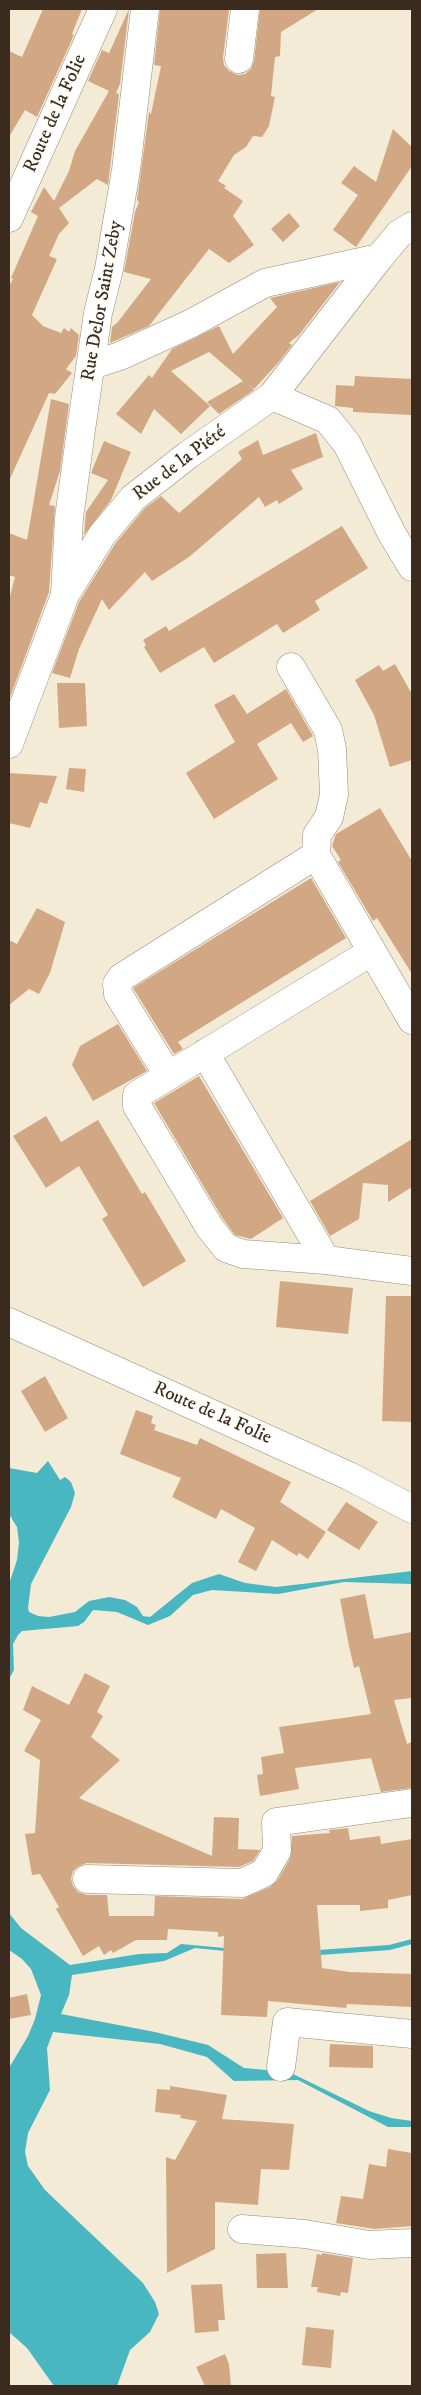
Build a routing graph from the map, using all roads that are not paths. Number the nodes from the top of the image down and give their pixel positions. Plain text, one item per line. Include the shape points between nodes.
1 (103, 9) edge
2 (145, 9) edge
3 (245, 9) edge
4 (239, 59) dead end
5 (9, 218) edge
6 (412, 226) edge
7 (379, 258) junction
8 (92, 365) junction
9 (272, 396) junction
10 (402, 537) edge
11 (412, 567) edge
12 (64, 595) junction
13 (291, 667) dead end
14 (9, 744) edge
15 (316, 855) junction
16 (371, 952) junction
17 (412, 1020) edge
18 (205, 1053) junction
19 (168, 1075) junction
20 (326, 1260) junction
21 (412, 1271) edge
22 (9, 1322) edge
23 (412, 1509) edge
24 (412, 1804) edge
25 (87, 1879) dead end
26 (412, 2034) edge
27 (281, 2067) dead end
28 (242, 2229) dead end
29 (412, 2243) edge

1 - 5 street, Route de la Folie
2 - 8 street, Rue Delor Saint Zeby via 126,170 98,313
3 - 4 street
6 - 7 street, Rue de la Piété via 399,234
7 - 8 street via 266,282 190,324 120,356
7 - 9 street, Rue de la Piété
8 - 12 street, Rue Delor Saint Zeby via 69,518
9 - 10 street via 328,420 347,444
9 - 12 street, Rue de la Piété via 133,498 102,535
10 - 11 street
12 - 14 street, Rue de la Piété
13 - 15 street via 328,730 332,750 334,795 329,817 317,835
15 - 16 street
15 - 19 street via 122,977 117,984 118,994
16 - 17 street
16 - 18 street
18 - 19 street
18 - 20 street
19 - 20 street via 137,1095 137,1106 217,1239 226,1248 243,1254
20 - 21 street
22 - 23 street, Route de la Folie via 340,1472
24 - 25 street via 276,1822 277,1851 264,1873 242,1883
26 - 27 street via 287,2022
28 - 29 street via 369,2244

